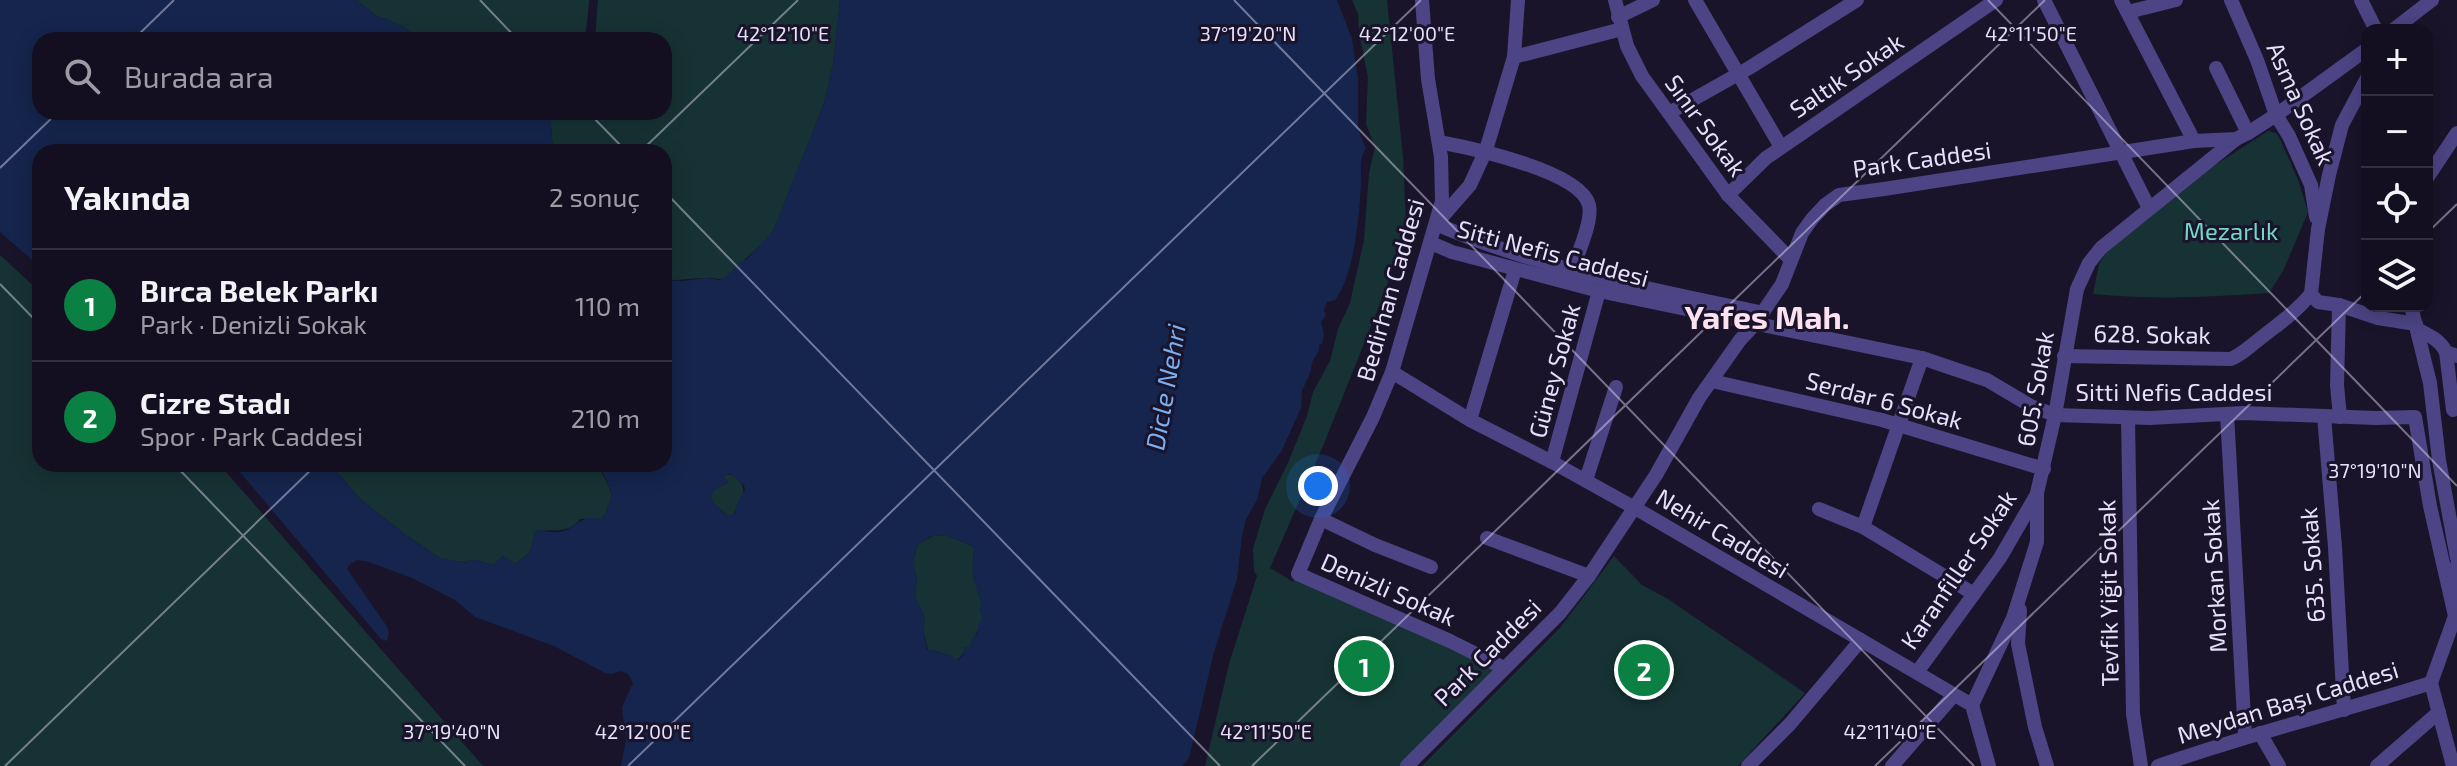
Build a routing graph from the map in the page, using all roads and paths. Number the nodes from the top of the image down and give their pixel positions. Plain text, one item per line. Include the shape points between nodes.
1 (1422, 0) edge
2 (1518, 0) edge
3 (1615, 0) edge
4 (1653, 0) edge
5 (1695, 0) edge
6 (1857, 0) edge
7 (1996, 0) edge
8 (2044, 0) edge
9 (2176, 0) edge
10 (2231, 0) edge
11 (2361, 0) edge
12 (2432, 0) edge
13 (2125, 6) edge
14 (1620, 23) junction
15 (2373, 24) edge
16 (2401, 24) edge
17 (2361, 53) edge
18 (1514, 57) junction
19 (2216, 68) dead end
20 (1737, 75) junction
21 (2361, 89) edge
22 (1669, 113) junction
23 (2276, 115) junction
24 (2457, 133) edge
25 (2242, 136) junction
26 (2194, 141) junction
27 (1439, 142) junction
28 (1781, 147) junction
29 (1486, 150) junction
30 (2121, 152) junction
31 (2433, 169) edge
32 (1728, 195) junction
33 (2149, 208) junction
34 (1436, 224) junction
35 (2318, 229) junction
36 (1431, 243) junction
37 (1790, 259) junction
38 (1515, 270) junction
39 (1572, 271) junction
40 (1599, 291) junction
41 (2311, 294) junction
42 (2339, 305) junction
43 (2413, 312) edge
44 (1759, 319) junction
45 (2417, 327) junction
46 (2451, 354) edge
47 (2064, 356) junction
48 (1922, 358) junction
49 (1392, 372) junction
50 (1712, 381) junction
51 (1616, 387) dead end
52 (2455, 410) edge
53 (2433, 412) junction
54 (2227, 414) junction
55 (2055, 415) junction
56 (2324, 416) junction
57 (2340, 417) junction
58 (2128, 418) junction
59 (1470, 420) junction
60 (1900, 425) junction
61 (1552, 462) junction
62 (2044, 469) junction
63 (1586, 480) junction
64 (2037, 493) junction
65 (1635, 508) junction
66 (1819, 509) dead end
67 (1321, 519) junction
68 (1863, 527) junction
69 (1487, 538) dead end
70 (2457, 558) edge
71 (2457, 565) edge
72 (1431, 567) dead end
73 (1298, 574) joint
74 (1589, 576) junction
75 (1974, 594) junction
76 (2021, 594) junction
77 (2456, 616) edge
78 (1861, 640) junction
79 (1504, 668) junction
80 (1918, 671) junction
81 (2431, 683) junction
82 (1954, 695) junction
83 (1972, 705) junction
84 (2344, 710) junction
85 (2439, 712) junction
86 (2252, 735) junction
87 (2193, 760) edge
88 (1407, 766) edge
89 (1748, 766) edge
90 (1892, 766) edge
91 (1989, 766) edge
92 (2047, 766) edge
93 (2141, 766) edge
94 (2158, 766) edge
95 (2279, 766) edge
96 (2377, 766) edge
97 (2453, 766) edge

1 - 27 street, Bedirhan Caddesi
2 - 18 street
3 - 14 street, Sınır Sokak
4 - 14 street
5 - 20 street
6 - 20 street
7 - 28 street, Saltık Sokak
8 - 30 street
9 - 13 street
10 - 23 street, Asma Sokak
11 - 15 street
12 - 16 street
13 - 26 street
14 - 18 street
14 - 22 street, Sınır Sokak via 1642,76
17 - 23 street
18 - 29 street
19 - 25 street
20 - 22 street
20 - 28 street
21 - 35 street via 2342,125
22 - 32 street, Sınır Sokak
23 - 25 street
23 - 35 street, Asma Sokak via 2311,185
24 - 31 street
25 - 26 street, Park Caddesi
25 - 33 street, 605. Sokak
26 - 30 street, Park Caddesi
27 - 29 street
27 - 34 street, Bedirhan Caddesi via 1442,201
28 - 32 street, Saltık Sokak
29 - 34 street via 1470,185
29 - 39 street via 1572,184 1584,196 1590,207 1588,222
30 - 33 street
30 - 37 street, Park Caddesi via 1839,195 1812,219
32 - 37 street, Sınır Sokak
33 - 47 street, 605. Sokak via 2089,263 2077,289
34 - 36 street, Bedirhan Caddesi
34 - 39 street
35 - 41 street
36 - 38 street, Sitti Nefis Caddesi
36 - 49 street, Bedirhan Caddesi
37 - 44 street, Park Caddesi via 1782,284
38 - 40 street, Sitti Nefis Caddesi
38 - 59 street
39 - 44 street
40 - 44 street, Sitti Nefis Caddesi
40 - 61 street, Güney Sokak
41 - 42 street via 2318,302
41 - 47 street, 628. Sokak via 2291,316 2231,359
42 - 45 street
42 - 57 street
43 - 45 street
44 - 48 street, Sitti Nefis Caddesi
44 - 50 street, Park Caddesi
45 - 46 street
45 - 53 street
46 - 52 street
47 - 55 street, 605. Sokak
48 - 55 street, Sitti Nefis Caddesi via 1987,380
48 - 60 street
49 - 59 street, Nehir Caddesi
49 - 67 street, Bedirhan Caddesi
50 - 60 street, Serdar 6 Sokak
50 - 65 street, Park Caddesi
51 - 63 street
52 - 53 street
53 - 70 street
54 - 56 street, Sitti Nefis Caddesi
54 - 58 street, Sitti Nefis Caddesi
54 - 86 street, Morkan Sokak
55 - 58 street, Sitti Nefis Caddesi
55 - 62 street, 605. Sokak
56 - 57 street, Sitti Nefis Caddesi
56 - 84 street, 635. Sokak
57 - 77 street, Sitti Nefis Caddesi via 2415,417
58 - 93 street, Tevfik Yiğit Sokak via 2133,714
59 - 61 street, Nehir Caddesi
60 - 62 street, Serdar 6 Sokak
60 - 68 street
61 - 63 street, Nehir Caddesi
62 - 64 street, 605. Sokak
63 - 65 street, Nehir Caddesi
64 - 75 street, Karanfiller Sokak
64 - 76 street, 605. Sokak via 2037,542
65 - 74 street, Park Caddesi
65 - 78 street, Nehir Caddesi
66 - 68 street
67 - 72 street
67 - 73 street, Bedirhan Caddesi
68 - 75 street
69 - 74 street
71 - 77 street
73 - 79 street, Denizli Sokak
74 - 79 street, Park Caddesi
75 - 80 street, Karanfiller Sokak
76 - 83 street, 605. Sokak
76 - 92 street via 2018,644
77 - 81 street
78 - 80 street, Nehir Caddesi
78 - 89 street
79 - 88 street, Park Caddesi
80 - 82 street, Nehir Caddesi
81 - 84 street, Meydan Başı Caddesi
81 - 85 street
82 - 83 street, Nehir Caddesi
82 - 90 street
83 - 91 street
84 - 86 street, Meydan Başı Caddesi
85 - 96 street
85 - 97 street
86 - 87 street, Meydan Başı Caddesi
86 - 95 street
87 - 94 street, Meydan Başı Caddesi

